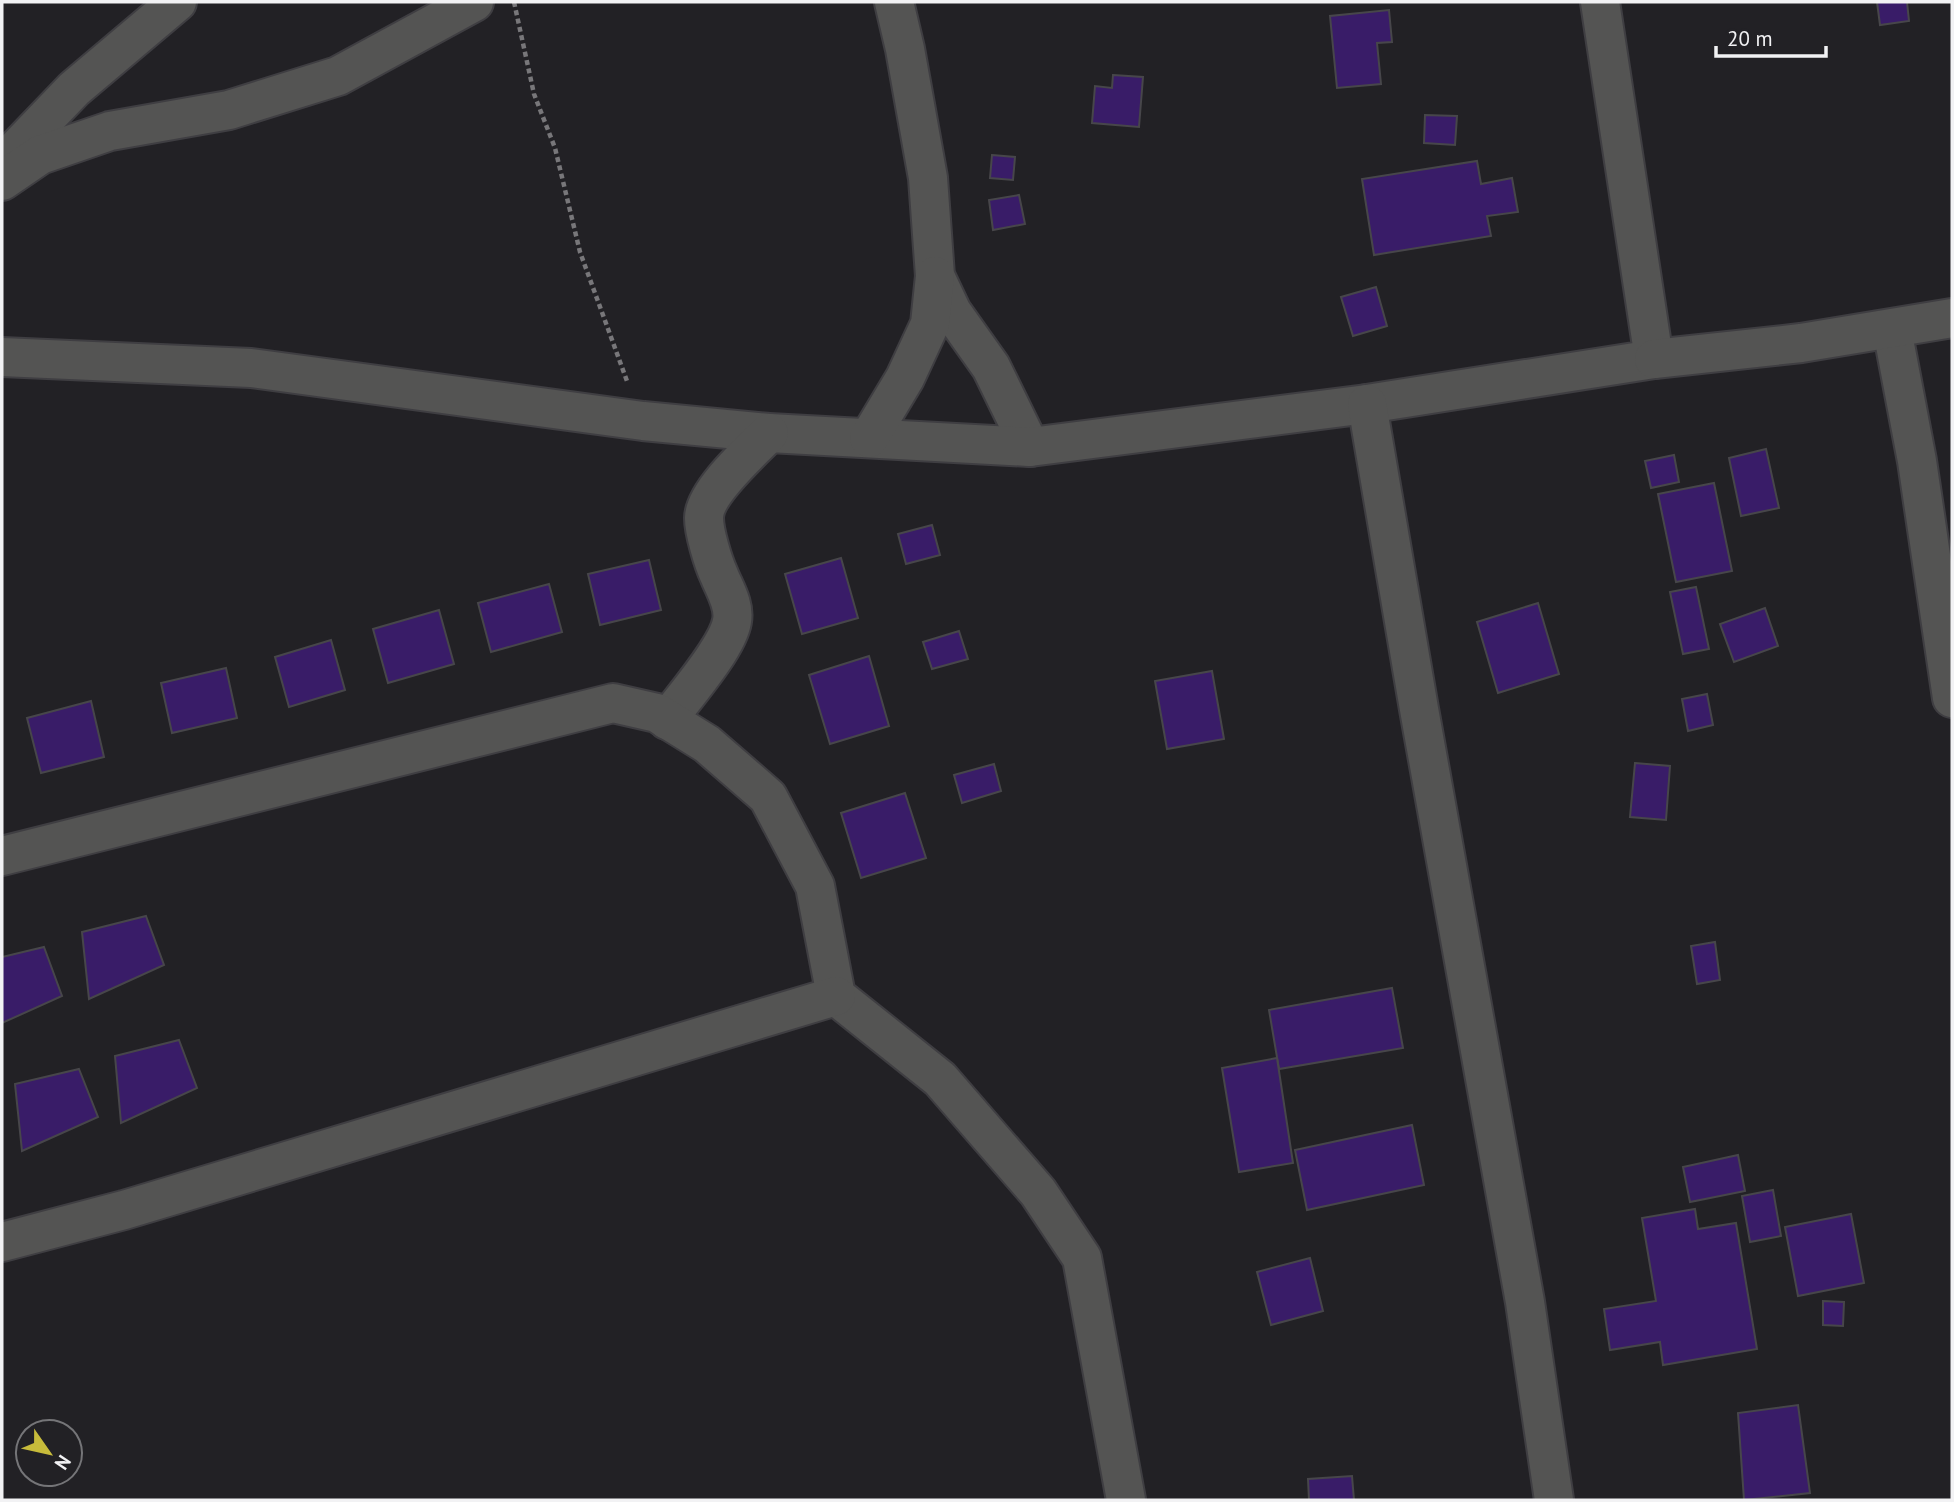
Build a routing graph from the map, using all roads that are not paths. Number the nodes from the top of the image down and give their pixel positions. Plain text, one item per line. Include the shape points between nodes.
1 (177, 2) edge
2 (474, 2) edge
3 (894, 2) edge
4 (1600, 2) edge
5 (2, 164) edge
6 (2, 181) edge
7 (935, 276) junction
8 (1952, 318) edge
9 (1892, 329) junction
10 (2, 357) edge
11 (1654, 359) junction
12 (1367, 404) junction
13 (769, 433) junction
14 (869, 438) junction
15 (1030, 447) junction
16 (1952, 698) edge
17 (667, 720) junction
18 (2, 856) edge
19 (836, 996) junction
20 (2, 1242) edge
21 (1126, 1500) edge
22 (1554, 1500) edge

1 - 5 street via 74,89
2 - 6 street via 338,76 229,110 110,131 40,155
3 - 7 street via 928,178
4 - 11 street
7 - 14 street via 930,324
7 - 15 street via 952,312 992,367
8 - 9 street
9 - 11 street
9 - 16 street
10 - 13 street via 251,368 643,421
11 - 12 street
12 - 15 street
12 - 22 street via 1525,1303
13 - 14 street
13 - 17 street via 726,477 704,516 714,564 733,609 732,623 725,642
14 - 15 street
17 - 18 street via 657,713 613,704
17 - 19 street via 707,744 768,796 815,886
19 - 20 street via 124,1210
19 - 21 street via 940,1079 1038,1192 1082,1258

